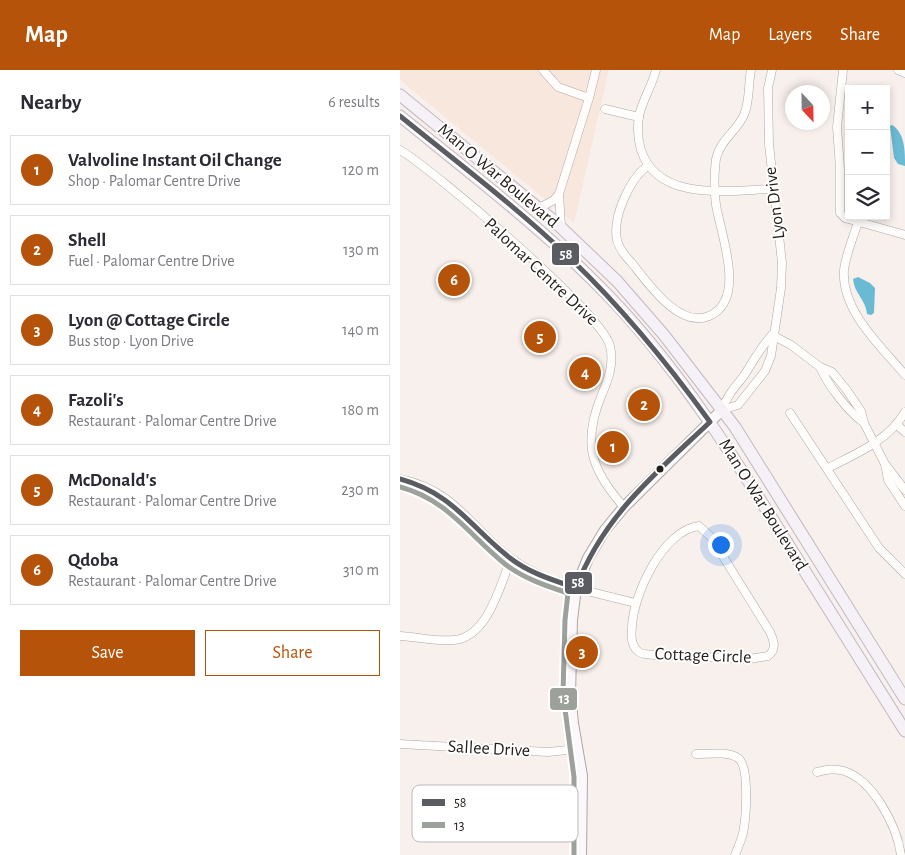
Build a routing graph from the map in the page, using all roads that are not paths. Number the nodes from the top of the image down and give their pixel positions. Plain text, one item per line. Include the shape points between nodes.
1 (544, 70) edge
2 (596, 70) edge
3 (656, 70) edge
4 (751, 70) edge
5 (772, 70) edge
6 (843, 70) edge
7 (898, 70) edge
8 (905, 73) edge
9 (400, 95) edge
10 (589, 98) junction
11 (605, 109) dead end
12 (400, 116) edge
13 (639, 117) junction
14 (400, 150) edge
15 (648, 166) junction
16 (773, 189) junction
17 (715, 190) junction
18 (559, 194) junction
19 (539, 208) junction
20 (858, 222) junction
21 (562, 229) junction
22 (905, 235) edge
23 (772, 335) junction
24 (905, 375) edge
25 (722, 410) junction
26 (905, 412) edge
27 (790, 413) dead end
28 (710, 422) junction
29 (897, 425) junction
30 (905, 432) edge
31 (876, 443) junction
32 (885, 464) junction
33 (828, 468) junction
34 (400, 479) edge
35 (905, 490) edge
36 (905, 506) edge
37 (624, 507) junction
38 (511, 559) junction
39 (905, 574) edge
40 (576, 588) junction
41 (635, 603) junction
42 (400, 636) edge
43 (905, 699) edge
44 (905, 731) edge
45 (400, 744) edge
46 (577, 749) junction
47 (696, 754) dead end
48 (817, 772) dead end
49 (581, 855) edge
50 (735, 855) edge
51 (901, 855) edge

1 - 10 street via 558,87
2 - 10 street
3 - 13 street
4 - 17 street via 743,116 718,153
5 - 16 street, Lyon Drive via 768,112
6 - 20 street via 837,127 838,208 845,218
7 - 8 street
9 - 19 main road, Man O War Boulevard
10 - 18 street
11 - 13 street
12 - 28 main road, Man O War Boulevard via 572,260 647,339
13 - 15 street via 638,136
14 - 37 street, Palomar Centre Drive via 522,251 605,333 612,368 591,421 590,438 596,469
15 - 17 street via 672,184
15 - 17 street via 636,176 628,191 618,219 618,242 630,262 663,298 676,311 691,318 715,314 725,303 730,285
16 - 17 street
16 - 23 street, Lyon Drive via 782,263
18 - 19 street
18 - 21 street
19 - 21 main road, Man O War Boulevard
20 - 22 street
20 - 24 street via 844,270 851,304
21 - 25 main road, Man O War Boulevard via 644,311
23 - 25 street, Lyon Drive via 728,394
23 - 25 street, Lyon Drive via 771,356 764,371 738,405
23 - 31 street via 820,367
25 - 28 street, Lyon Drive
25 - 43 main road, Man O War Boulevard
26 - 29 street
27 - 33 street
28 - 37 street, Lyon Drive
28 - 44 main road, Man O War Boulevard
29 - 30 street
29 - 31 street
31 - 32 street
31 - 33 street
32 - 35 street
32 - 36 street via 888,480
33 - 39 street via 879,548
34 - 38 street via 440,494 459,508
37 - 40 street, Lyon Drive via 596,544
38 - 40 street via 547,578
38 - 42 street via 485,619 472,634 455,640
40 - 41 street
40 - 46 street, Lyon Drive via 570,677
41 - 41 street, Cottage Circle via 632,640 635,648 644,654 760,658 773,650 770,632 711,537 699,526 682,532 660,556 644,580
45 - 46 street, Sallee Drive via 548,752
46 - 49 street, Lyon Drive via 583,796
47 - 50 street via 730,755 744,766 745,819
48 - 51 street via 842,770 868,788 891,821

